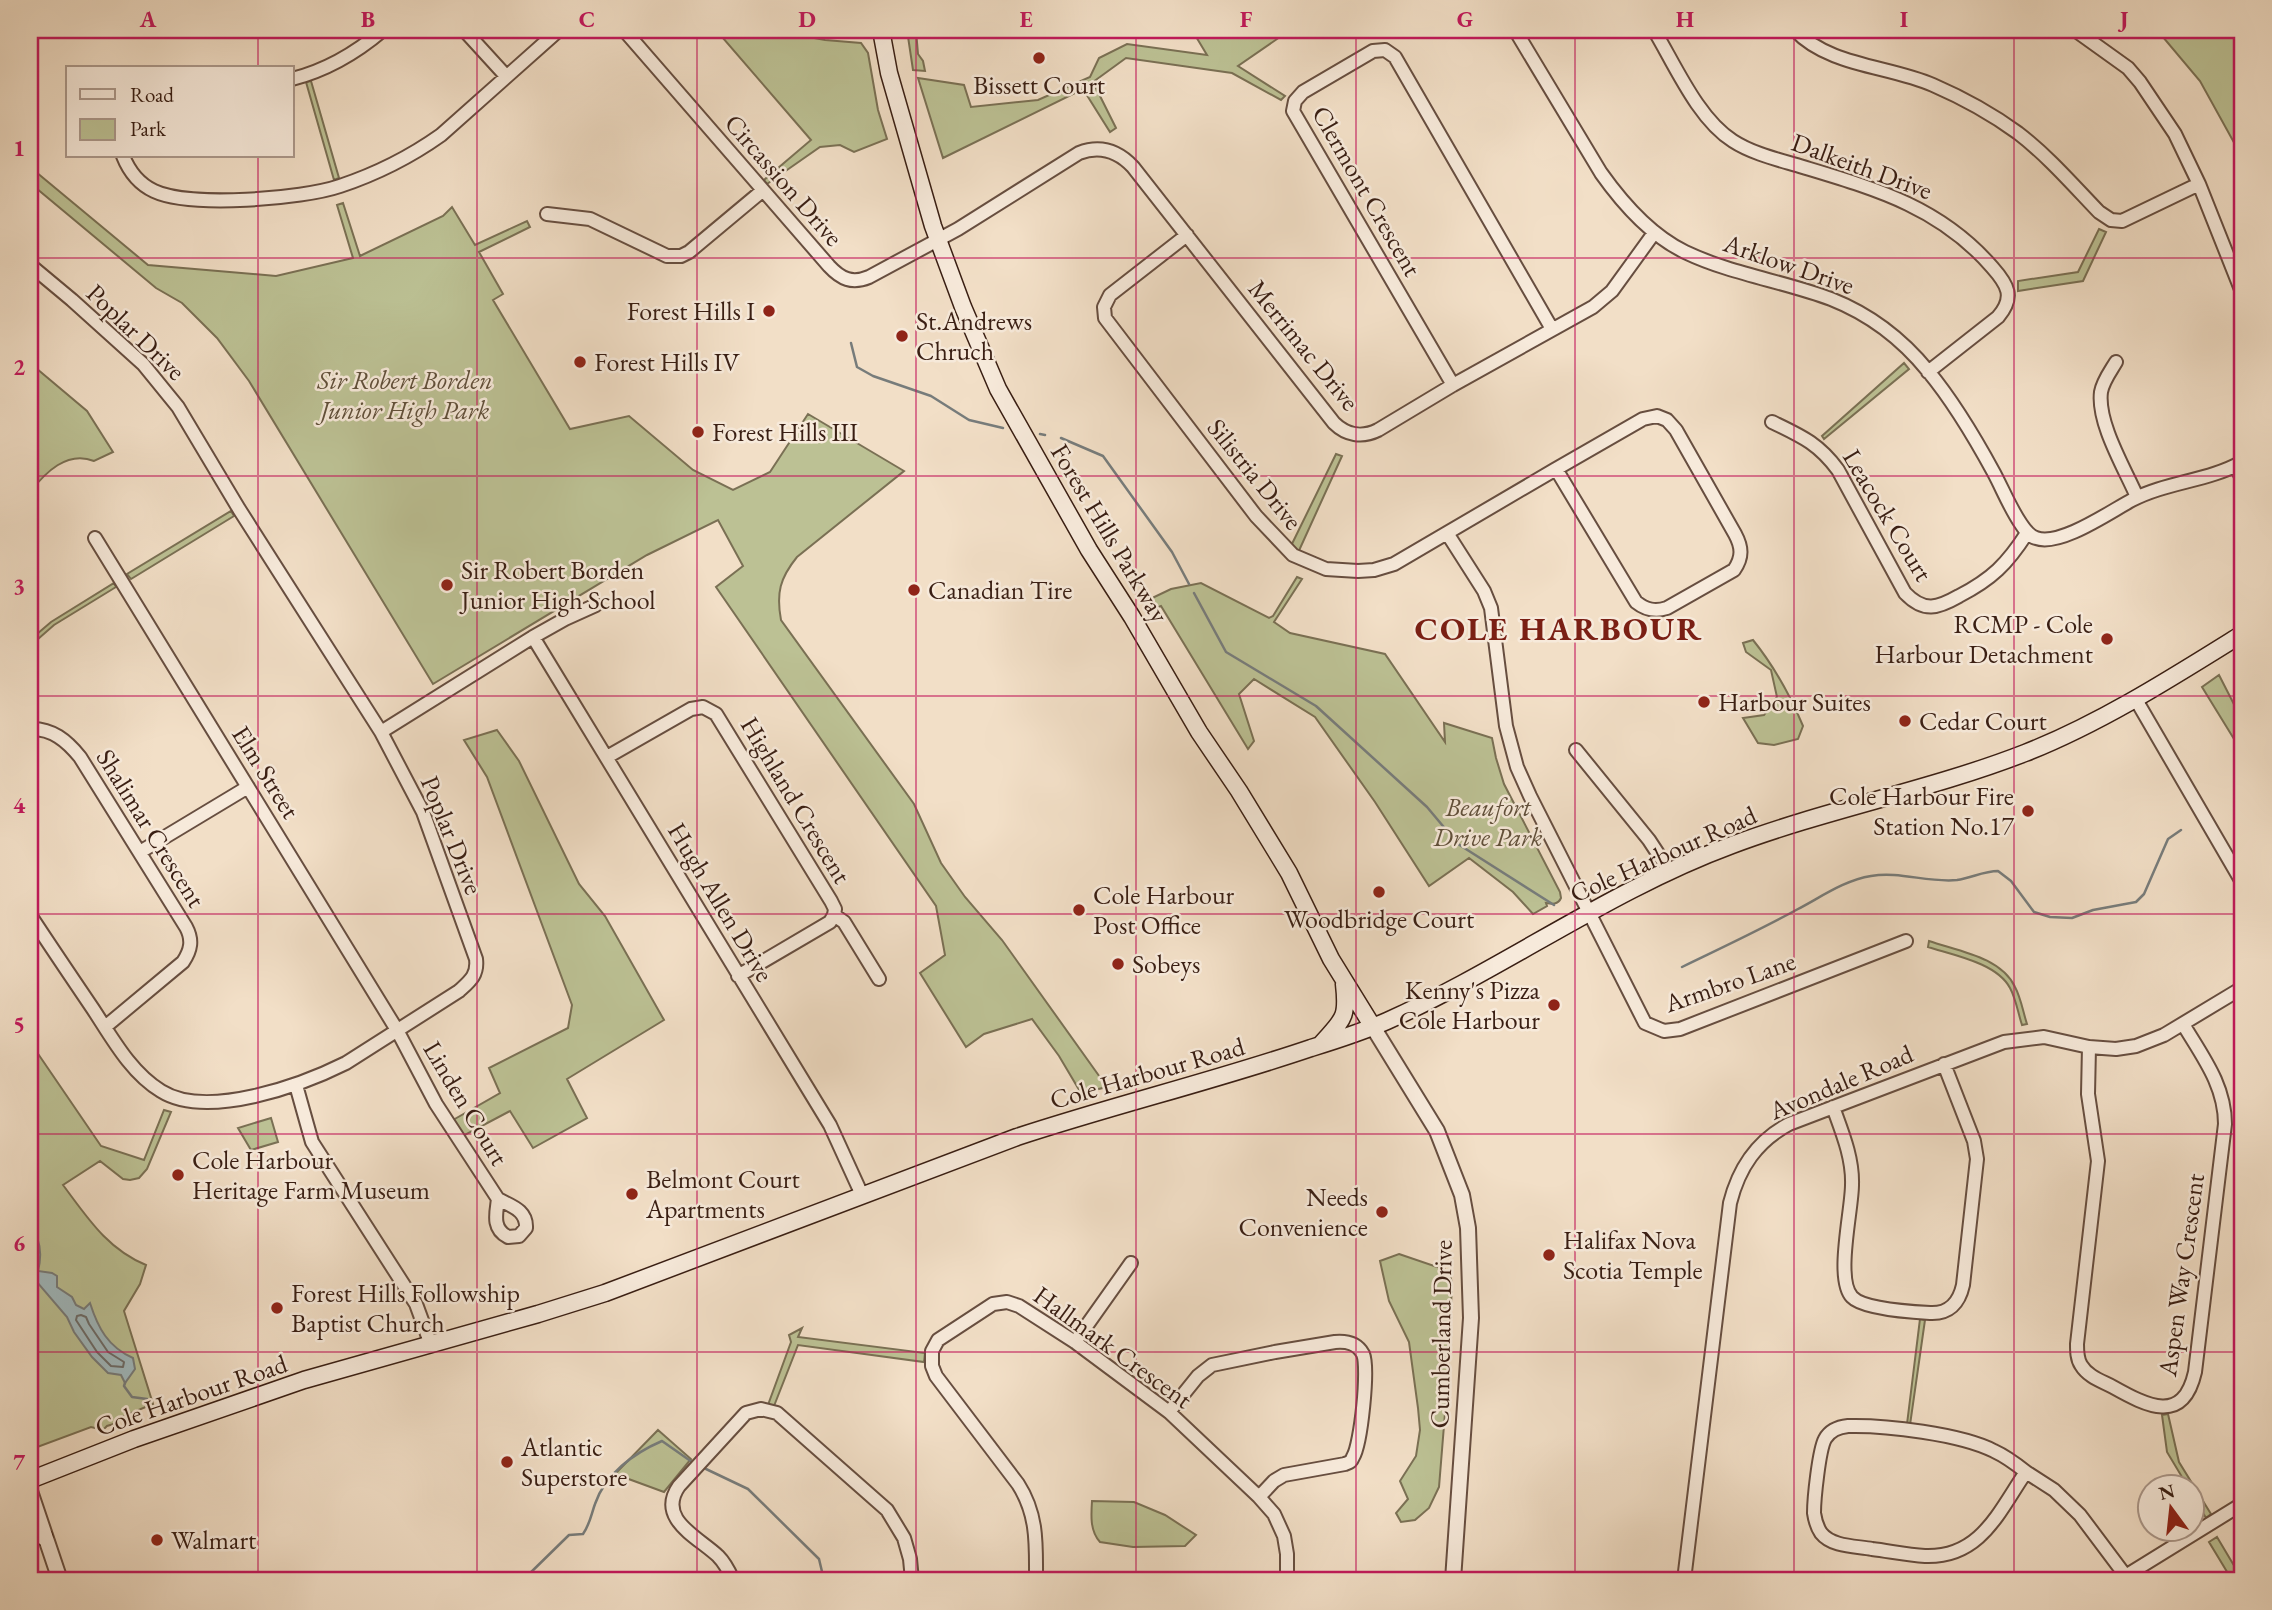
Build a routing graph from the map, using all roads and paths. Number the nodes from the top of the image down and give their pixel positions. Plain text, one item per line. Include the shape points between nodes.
1 (383, 30) edge
2 (464, 30) edge
3 (558, 30) edge
4 (624, 30) edge
5 (881, 30) edge
6 (1515, 30) edge
7 (1654, 30) edge
8 (1795, 30) edge
9 (2075, 30) edge
10 (506, 76) junction
11 (294, 78) edge
12 (124, 158) edge
13 (2199, 184) junction
14 (762, 191) junction
15 (547, 214) dead end
16 (1654, 233) junction
17 (1187, 234) junction
18 (938, 241) junction
19 (30, 265) edge
20 (2242, 292) edge
21 (1552, 329) junction
22 (2116, 362) dead end
23 (1928, 372) junction
24 (1453, 385) junction
25 (1772, 422) dead end
26 (2239, 464) edge
27 (1556, 469) junction
28 (2242, 478) edge
29 (2137, 497) junction
30 (1447, 533) junction
31 (2026, 533) junction
32 (95, 538) dead end
33 (596, 606) dead end
34 (2242, 634) edge
35 (533, 637) junction
36 (2135, 698) junction
37 (30, 729) edge
38 (381, 732) junction
39 (1576, 750) dead end
40 (607, 757) junction
41 (248, 787) junction
42 (140, 852) junction
43 (1670, 872) junction
44 (2242, 882) edge
45 (1590, 912) junction
46 (30, 915) edge
47 (834, 915) junction
48 (1906, 941) dead end
49 (738, 976) junction
50 (1343, 978) junction
51 (878, 979) dead end
52 (2242, 988) edge
53 (2183, 1024) junction
54 (105, 1027) junction
55 (1373, 1027) junction
56 (397, 1030) junction
57 (1319, 1046) junction
58 (2089, 1047) junction
59 (1944, 1064) junction
60 (296, 1085) junction
61 (1833, 1107) junction
62 (862, 1195) junction
63 (498, 1199) dead end
64 (1131, 1263) dead end
65 (1076, 1342) junction
66 (431, 1345) junction
67 (1169, 1412) junction
68 (2026, 1472) junction
69 (30, 1480) edge
70 (30, 1491) edge
71 (1259, 1497) junction
72 (2242, 1504) edge
73 (30, 1527) edge
74 (44, 1537) junction
75 (2122, 1578) edge
76 (60, 1580) edge
77 (733, 1580) edge
78 (912, 1580) edge
79 (1037, 1580) edge
80 (1287, 1580) edge
81 (1453, 1580) edge
82 (1684, 1580) edge

1 - 11 street via 339,62
2 - 10 street
3 - 10 street
4 - 14 street, Circassion Drive
5 - 18 main road, Forest Hills Parkway
6 - 16 street, Arklow Drive via 1615,192
7 - 23 street, Dalkeith Drive via 1705,116 1724,135 1746,148 1916,207 1959,235 1998,274 2007,287 2004,310
8 - 13 street via 1827,52 1932,85 1987,113 2039,151 2111,220 2127,219
9 - 13 street via 2140,82 2175,134
10 - 12 street via 415,153 339,187 304,195 231,200 166,196 141,183
13 - 20 street
14 - 15 street via 690,252 676,257 590,219
14 - 18 street, Circassion Drive via 843,279 861,281
16 - 21 street, Merrimac Drive via 1612,292
16 - 23 street, Arklow Drive via 1709,261 1855,310 1882,326
17 - 18 street, Merrimac Drive via 1127,161 1113,151 1096,149 1079,153
17 - 24 street, Merrimac Drive via 1342,430 1360,435 1373,432
17 - 30 street, Silistria Drive via 1110,295 1105,318 1272,536 1304,562 1358,571 1394,564
18 - 50 main road, Forest Hills Parkway via 1004,400 1089,550 1289,873
19 - 38 street, Poplar Drive via 143,365 178,407
21 - 24 street, Merrimac Drive
21 - 24 street, Clermont Crescent via 1395,57 1385,50 1373,51 1303,92 1293,111
22 - 29 street via 2102,390 2103,415
23 - 31 street, Arklow Drive via 1964,423
25 - 31 street, Leacock Court via 1815,444 1828,457 1905,593 1921,605 1941,606 1984,583 2010,559
26 - 28 street
26 - 29 street
27 - 27 street, Silistria Drive via 1643,419 1662,418 1676,430 1735,534 1740,560 1734,570 1667,608 1642,607
27 - 30 street, Silistria Drive
29 - 31 street via 2068,534 2043,540
30 - 45 street via 1491,608 1506,726 1517,767
32 - 41 street, Elm Street
33 - 35 street
34 - 36 main road, Cole Harbour Road
35 - 38 street
35 - 40 street, Hugh Allen Drive
36 - 43 main road, Cole Harbour Road via 2030,751 1817,816
36 - 44 street
37 - 42 street, Shalimar Crescent via 47,731 70,745
38 - 56 street, Poplar Drive via 423,813 477,962 468,983
39 - 43 street
40 - 47 street, Highland Crescent via 691,709 713,711 831,901
40 - 49 street, Hugh Allen Drive
41 - 42 street
41 - 56 street, Elm Street
42 - 54 street, Shalimar Crescent via 188,930 191,943 179,966
43 - 45 main road, Cole Harbour Road
45 - 48 street, Armbro Lane via 1640,1016 1649,1026 1664,1031 1680,1030
45 - 55 main road, Cole Harbour Road
46 - 54 street, Poplar Drive
47 - 49 street via 830,922
47 - 51 street, Highland Crescent via 844,922
49 - 62 street, Hugh Allen Drive via 830,1125
50 - 55 main road, Forest Hills Parkway
50 - 57 main road via 1342,1022
52 - 53 street, Avondale Road
53 - 58 street, Avondale Road via 2136,1046
53 - 58 street, Aspen Way Crescent via 2218,1084 2225,1124 2194,1372 2184,1397 2164,1407 2144,1404 2088,1374 2077,1354 2098,1161 2088,1094
54 - 60 street, Poplar Drive via 147,1082 173,1097 212,1102
55 - 57 main road, Cole Harbour Road
55 - 81 street, Cumberland Drive via 1437,1131 1462,1195 1468,1228 1471,1318
56 - 60 street, Poplar Drive via 346,1063
56 - 63 street, Linden Court via 436,1104
57 - 62 main road, Cole Harbour Road via 1071,1119
58 - 59 street, Avondale Road via 2054,1038 2027,1038
59 - 61 street, Avondale Road
59 - 61 street via 1977,1159 1963,1285 1956,1303 1945,1312 1871,1306 1856,1301 1848,1292 1845,1266 1852,1168
60 - 66 street via 312,1142 416,1304
61 - 82 street, Avondale Road via 1764,1140 1746,1161 1734,1188
62 - 66 main road, Cole Harbour Road via 605,1293
64 - 65 street
65 - 67 street, Hallmark Crescent
65 - 79 street, Hallmark Crescent via 1019,1306 1004,1302 940,1339 932,1352 936,1376 1028,1502 1037,1535
66 - 69 main road, Cole Harbour Road via 304,1380
67 - 71 street, Hallmark Crescent
67 - 71 street via 1198,1376 1214,1365 1335,1342 1357,1347 1366,1367 1353,1459 1284,1475
68 - 68 street via 1993,1450 1970,1442 1866,1426 1841,1427 1823,1444 1815,1521 1823,1535 1843,1545 1915,1555 1951,1554 1982,1535
68 - 75 street via 2080,1515
70 - 74 street
71 - 80 street, Hallmark Crescent via 1281,1527
72 - 75 street
73 - 74 main road
74 - 76 street
77 - 78 street via 720,1558 676,1520 673,1499 679,1486 744,1415 761,1409 777,1413 887,1510 904,1538

